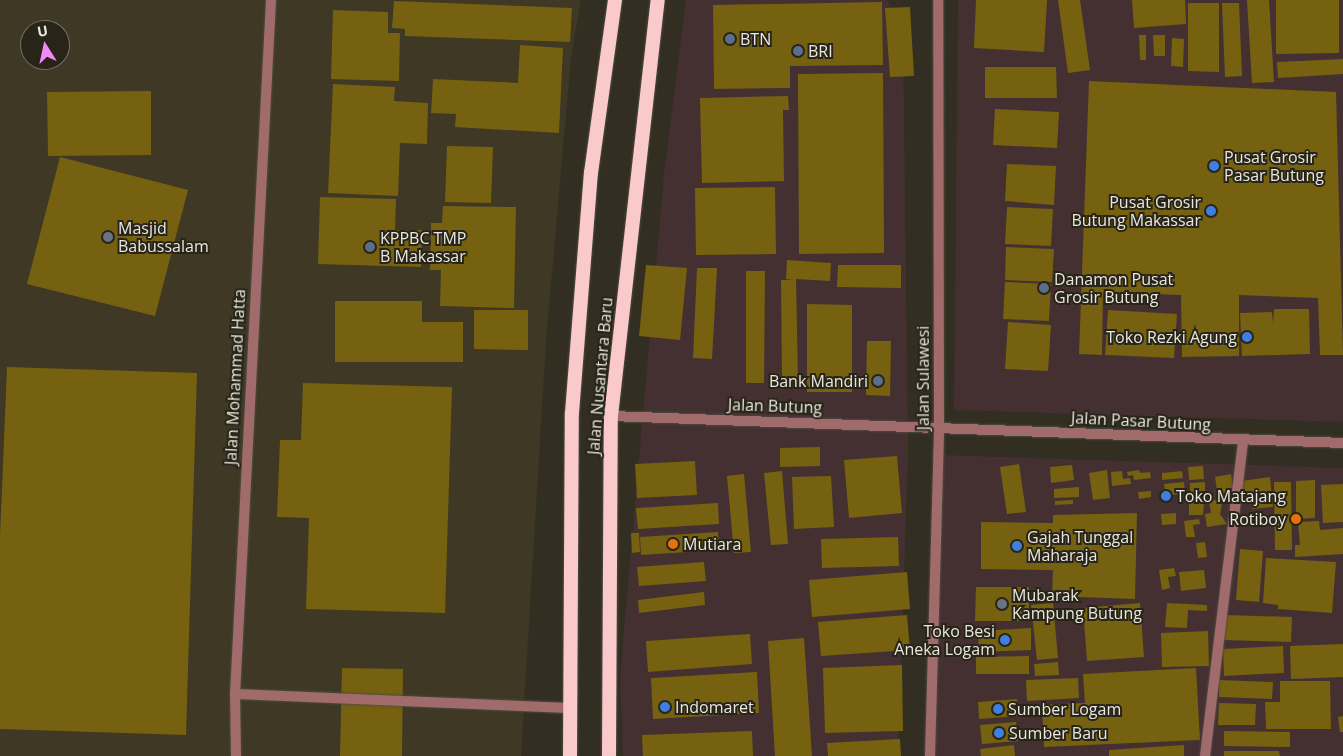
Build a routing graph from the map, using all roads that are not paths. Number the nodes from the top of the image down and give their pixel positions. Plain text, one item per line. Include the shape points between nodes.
1 (271, 0) edge
2 (615, 0) edge
3 (658, 0) edge
4 (938, 0) edge
5 (611, 416) junction
6 (938, 426) junction
7 (1243, 441) junction
8 (1343, 443) edge
9 (236, 694) junction
10 (570, 708) junction
11 (236, 756) edge
12 (570, 756) edge
13 (609, 756) edge
14 (930, 756) edge
15 (1205, 756) edge

1 - 9 street, Jalan Mohammad Hatta
2 - 10 highway, Jalan Nusantara Baru via 591,173 576,343 572,413
3 - 5 highway, Jalan Nusantara Baru
4 - 6 street, Jalan Sulawesi
5 - 6 street, Jalan Butung
5 - 13 highway, Jalan Nusantara Baru
6 - 7 street, Jalan Pasar Butung
6 - 14 street, Jalan Sulawesi
7 - 8 street, Jalan Pasar Butung
7 - 15 street
9 - 10 street
9 - 11 street, Jalan Mohammad Hatta
10 - 12 highway, Jalan Nusantara Baru

